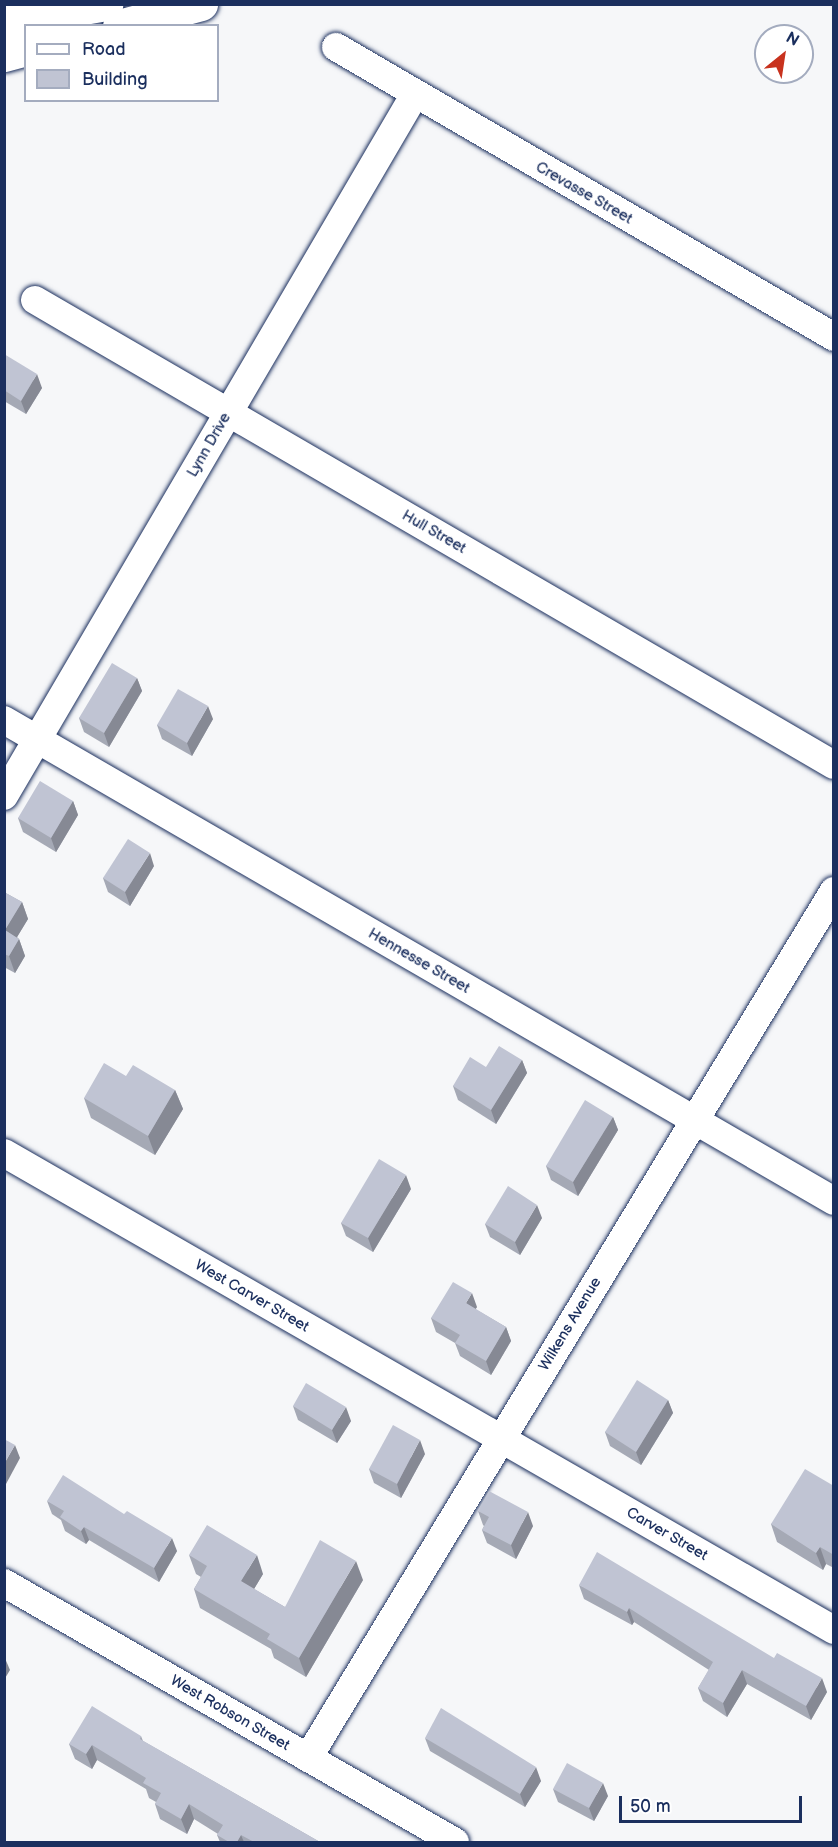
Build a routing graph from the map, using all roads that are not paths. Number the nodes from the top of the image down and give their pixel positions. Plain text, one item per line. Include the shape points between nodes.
1 (106, 4) edge
2 (201, 4) edge
3 (4, 22) edge
4 (126, 24) edge
5 (336, 47) dead end
6 (24, 50) edge
7 (4, 55) edge
8 (415, 94) junction
9 (35, 300) dead end
10 (834, 337) edge
11 (228, 412) junction
12 (4, 720) edge
13 (37, 739) junction
14 (834, 765) edge
15 (4, 796) edge
16 (834, 891) edge
17 (694, 1122) junction
18 (4, 1153) edge
19 (834, 1201) edge
20 (500, 1439) junction
21 (4, 1582) edge
22 (834, 1630) edge
23 (308, 1758) junction
24 (455, 1842) edge

1 - 3 highway
2 - 4 highway
5 - 8 street, Crevasse Street
6 - 7 highway
8 - 10 street, Crevasse Street
8 - 11 street, Lynn Drive
9 - 11 street, Hull Street
11 - 13 street, Lynn Drive
11 - 14 street, Hull Street
12 - 13 street, Hennesse Street
13 - 15 street, Lynn Drive
13 - 17 street, Hennesse Street
16 - 17 street, Wilkens Avenue
17 - 19 street, Hennesse Street
17 - 20 street, Wilkens Avenue
18 - 20 street, West Carver Street
20 - 22 street, Carver Street
20 - 23 street, Wilkens Avenue
21 - 23 street, West Robson Street
23 - 24 street, West Robson Street

